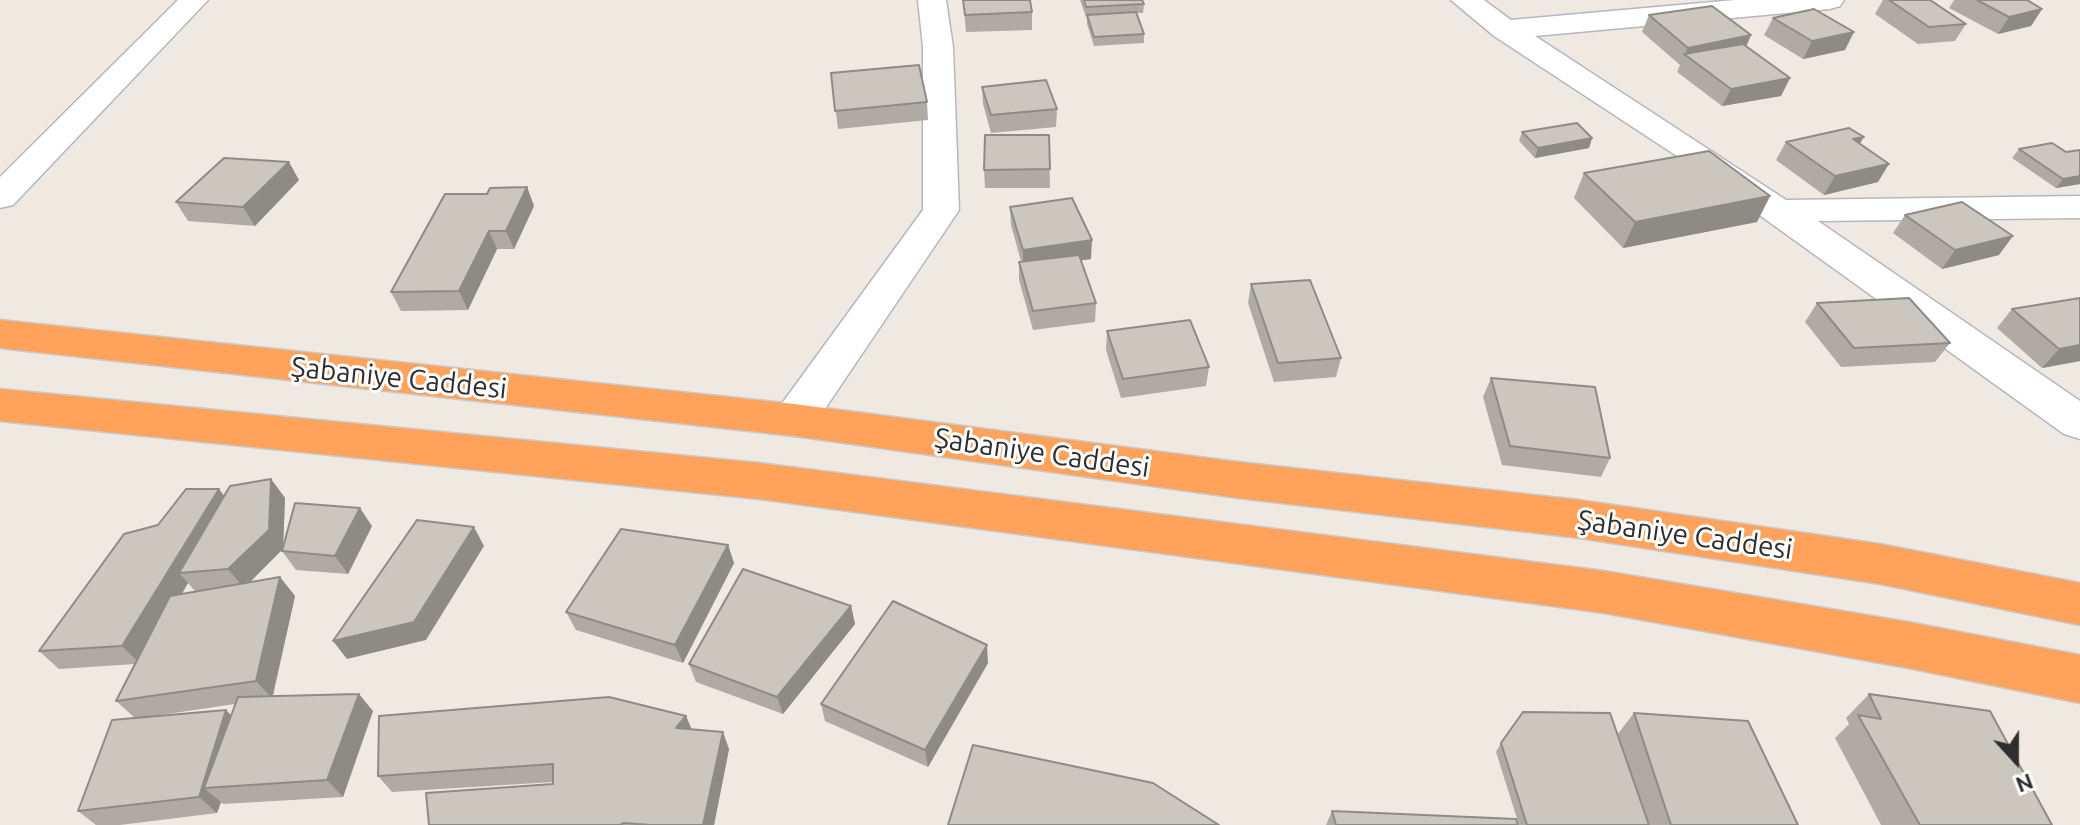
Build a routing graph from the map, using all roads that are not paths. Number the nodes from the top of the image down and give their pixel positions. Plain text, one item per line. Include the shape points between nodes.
1 (194, 0) edge
2 (932, 0) edge
3 (1465, 0) edge
4 (1830, 0) edge
5 (1505, 30) junction
6 (0, 197) edge
7 (2080, 207) edge
8 (1776, 211) junction
9 (0, 334) edge
10 (0, 405) edge
11 (794, 420) junction
12 (2080, 423) edge
13 (2080, 604) edge
14 (2080, 679) edge

1 - 6 street
2 - 11 street via 941,210
3 - 5 street
4 - 5 street
5 - 8 street
7 - 8 street
8 - 12 street
9 - 11 highway, Şabaniye Caddesi
10 - 14 highway via 790,485 1604,592
11 - 13 highway, Şabaniye Caddesi via 1579,519 1880,564

